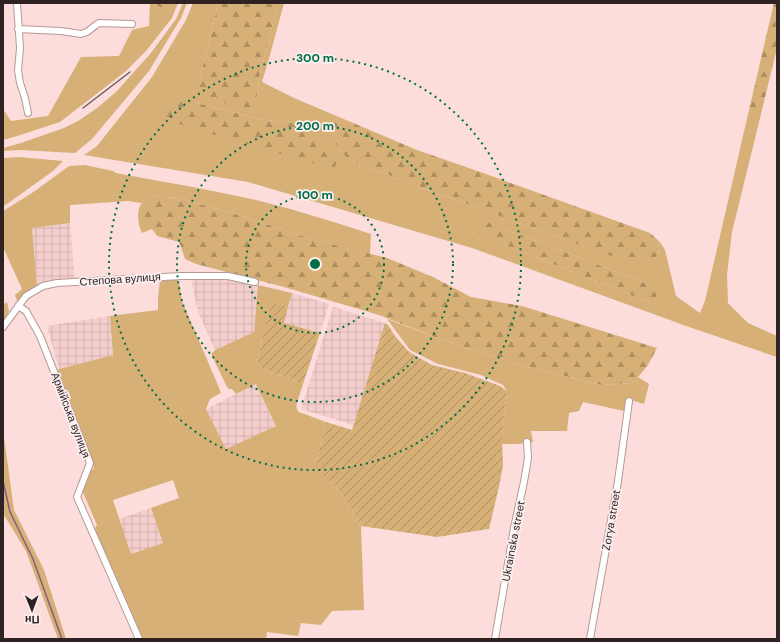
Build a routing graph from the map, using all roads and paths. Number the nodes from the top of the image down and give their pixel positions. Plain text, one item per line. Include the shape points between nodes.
1 (17, 3) edge
2 (132, 24) dead end
3 (18, 29) junction
4 (28, 113) dead end
5 (255, 282) dead end
6 (18, 306) junction
7 (3, 327) edge
8 (630, 401) dead end
9 (527, 442) dead end
10 (139, 639) edge
11 (495, 639) edge
12 (590, 639) edge

1 - 3 street
2 - 3 street via 100,23 81,34
3 - 4 street via 18,70
5 - 6 street, Степова вулиця via 228,276 181,276 57,284 43,286 26,296
6 - 7 street, Степова вулиця
6 - 10 street, Армійська вулиця via 26,311 40,336 90,463 77,497
8 - 12 street, Zorya street
9 - 11 street, Ukrainska street via 528,458

